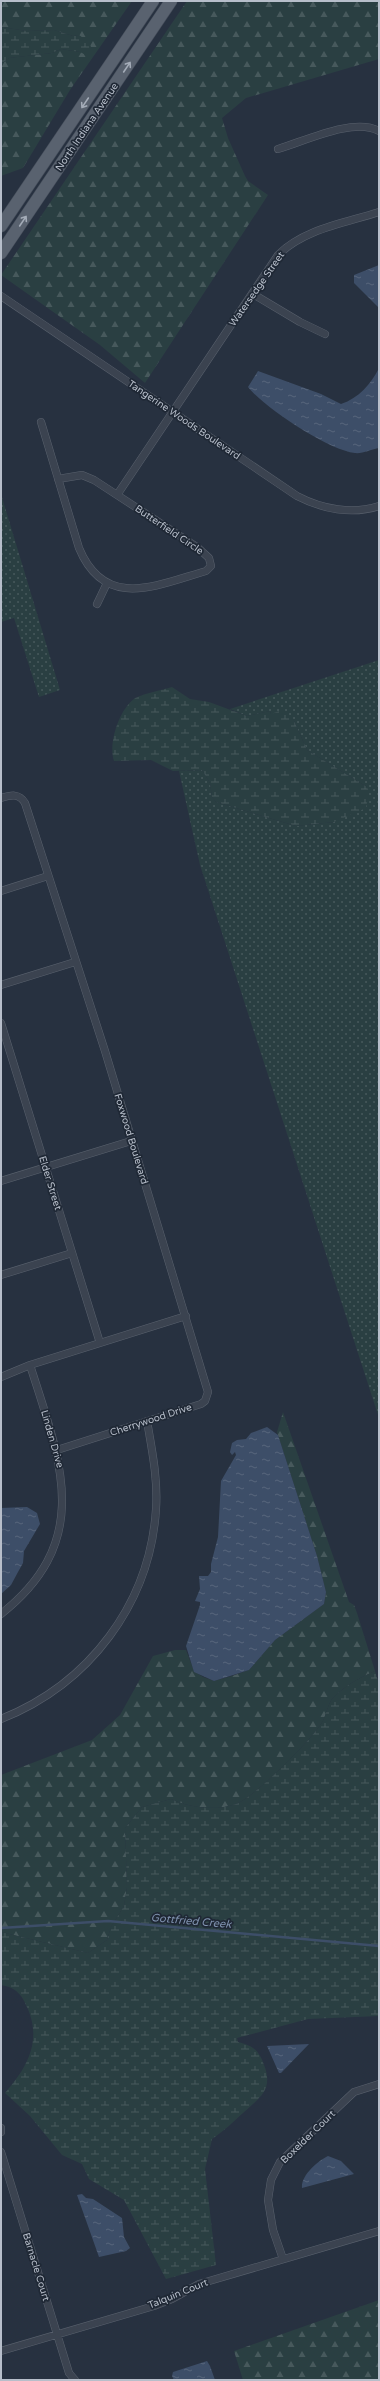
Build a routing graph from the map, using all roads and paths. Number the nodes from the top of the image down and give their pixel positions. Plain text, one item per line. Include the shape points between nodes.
1 (153, 1) edge
2 (172, 1) edge
3 (379, 131) edge
4 (278, 149) dead end
5 (379, 212) edge
6 (1, 226) edge
7 (1, 253) edge
8 (253, 294) junction
9 (1, 296) edge
10 (325, 334) dead end
11 (172, 412) junction
12 (41, 422) dead end
13 (58, 479) junction
14 (117, 495) junction
15 (379, 506) edge
16 (107, 583) junction
17 (97, 604) dead end
18 (1, 798) edge
19 (48, 876) junction
20 (1, 891) edge
21 (75, 962) junction
22 (1, 985) edge
23 (1, 1023) edge
24 (131, 1141) junction
25 (46, 1168) junction
26 (1, 1181) edge
27 (72, 1253) junction
28 (1, 1275) edge
29 (186, 1316) junction
30 (100, 1343) junction
31 (30, 1365) junction
32 (1, 1377) edge
33 (147, 1421) junction
34 (57, 1450) junction
35 (1, 1614) edge
36 (1, 1720) edge
37 (379, 2084) edge
38 (1, 2128) edge
39 (1, 2132) edge
40 (1, 2152) edge
41 (379, 2231) edge
42 (283, 2259) junction
43 (57, 2333) junction
44 (1, 2351) edge
45 (75, 2380) edge

1 -> 6 main road, North Indiana Avenue
7 -> 2 main road, North Indiana Avenue
3 - 4 street via 370,127 354,126
5 - 8 street, Watersedge Street via 293,242 278,255
8 - 10 street
8 - 11 street, Watersedge Street
9 - 11 street, Tangerine Woods Boulevard
11 - 14 street
11 - 15 street, Tangerine Woods Boulevard via 305,500 340,509
12 - 13 street
13 - 14 street, Butterfield Circle via 73,475 88,477
13 - 16 street, Butterfield Circle via 84,559 96,575
14 - 16 street, Butterfield Circle via 197,547 209,558 211,566 206,571 145,589 121,588
16 - 17 street
18 - 19 street, Foxwood Boulevard via 19,796 25,803
19 - 20 street
19 - 21 street, Foxwood Boulevard
21 - 22 street
21 - 24 street, Foxwood Boulevard via 105,1051
23 - 25 street, Elder Street
24 - 25 street
24 - 29 street, Foxwood Boulevard
25 - 26 street
25 - 27 street, Elder Street
27 - 28 street
27 - 30 street, Elder Street
29 - 30 street
29 - 33 street, Cherrywood Drive via 208,1389 207,1397 201,1404
30 - 31 street
31 - 32 street
31 - 34 street, Linden Drive
33 - 34 street, Cherrywood Drive
33 - 36 street via 155,1462 156,1508 148,1560 128,1609 114,1631 81,1670 40,1701
34 - 35 street, Linden Drive via 62,1478 62,1503 56,1538 42,1570 32,1584
37 - 42 street, Boxelder Court via 354,2092 280,2162 271,2180 268,2200 273,2230
38 - 39 street
40 - 43 street, Barnacle Court
41 - 42 street, Talquin Court
42 - 43 street, Talquin Court via 199,2284 154,2306
43 - 44 street, Talquin Court
43 - 45 street, Barnacle Court via 69,2373

